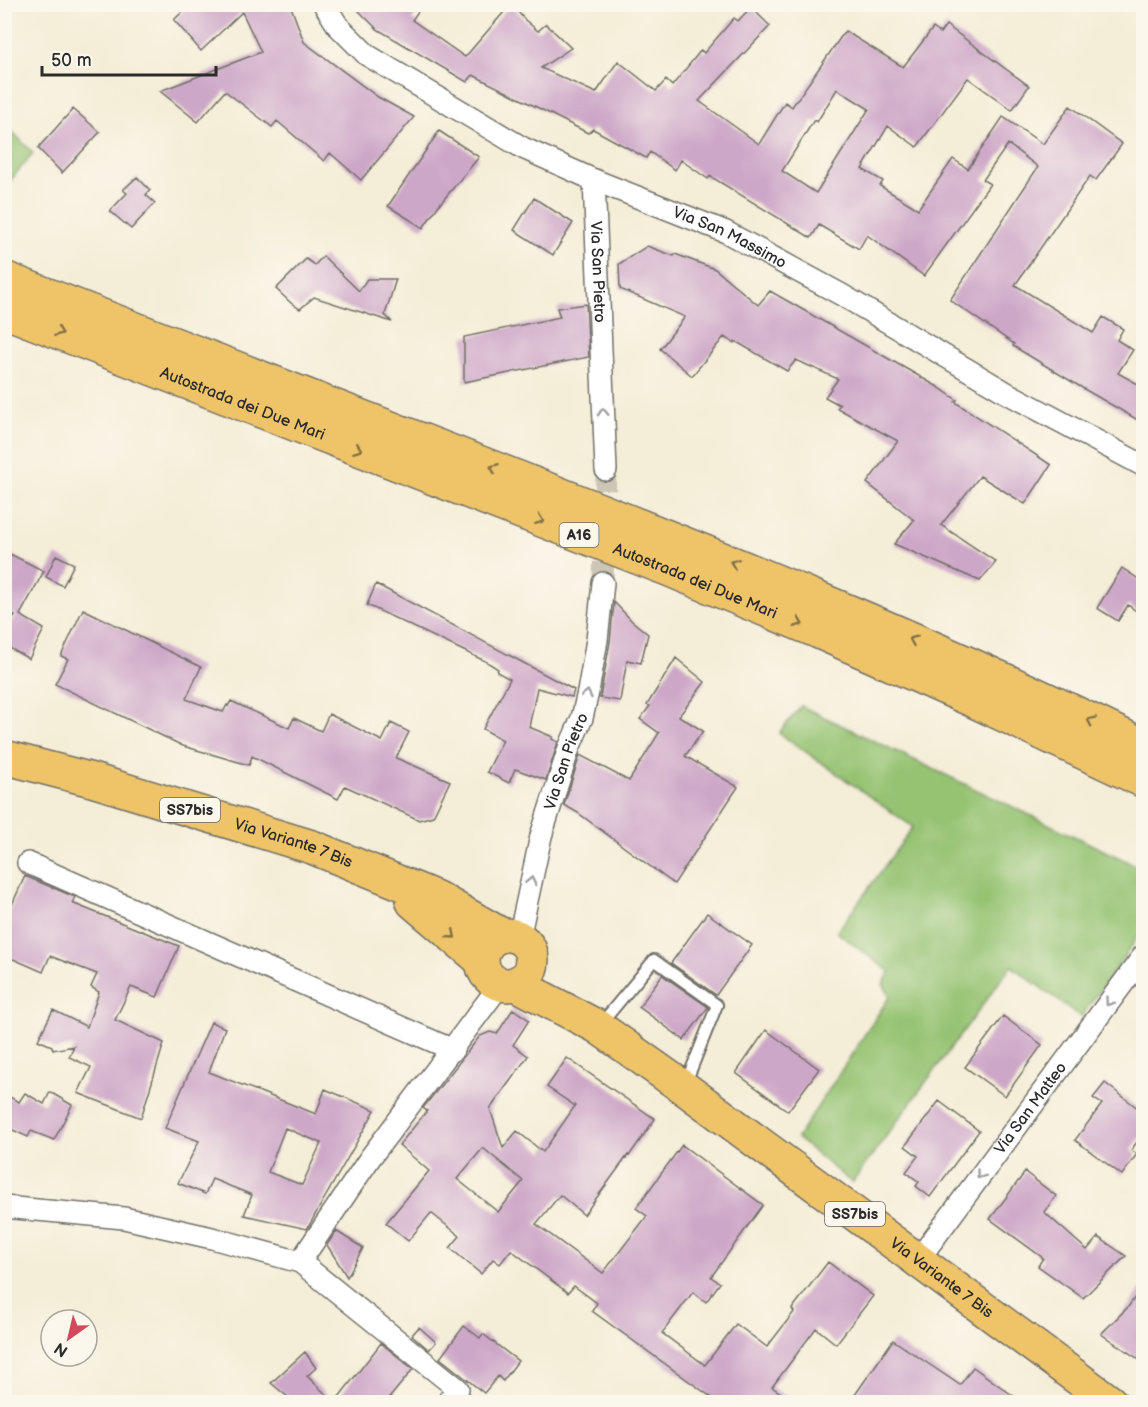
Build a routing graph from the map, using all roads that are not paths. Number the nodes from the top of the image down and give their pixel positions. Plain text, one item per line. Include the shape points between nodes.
1 (324, 4) edge
2 (594, 180) junction
3 (4, 278) edge
4 (4, 311) edge
5 (1143, 466) edge
6 (606, 470) tunnel mouth
7 (603, 583) tunnel mouth
8 (1143, 746) edge
9 (4, 757) edge
10 (1143, 781) edge
11 (28, 863) dead end
12 (1143, 955) edge
13 (509, 960) junction
14 (598, 1027) junction
15 (453, 1050) junction
16 (684, 1089) junction
17 (4, 1207) edge
18 (918, 1260) junction
19 (300, 1262) junction
20 (449, 1400) dead end
21 (1110, 1402) edge

1 - 2 street, Via San Massimo via 338,26 367,55 523,148
2 - 5 street, Via San Massimo via 726,232
6 -> 2 street, Via San Pietro
8 -> 3 main road, Autostrada dei Due Mari / A16 via 841,608 676,539
4 -> 10 main road, Autostrada dei Due Mari / A16 via 797,622
13 -> 7 street, Via San Pietro via 541,836 568,748 582,718
9 - 13 main road, Via Variante 7 Bis / SS7bis via 312,847 374,872 424,911
11 - 15 street
12 -> 18 street, Via San Matteo
13 - 14 main road, Via Variante 7 Bis / SS7bis
13 - 15 street
14 - 16 main road, Via Variante 7 Bis / SS7bis
14 - 16 lane via 654,960 717,1005
15 - 19 street via 370,1158
16 - 18 main road, Via Variante 7 Bis / SS7bis
17 - 19 street via 124,1218
18 - 21 main road, Via Variante 7 Bis / SS7bis
19 - 20 street via 458,1389

